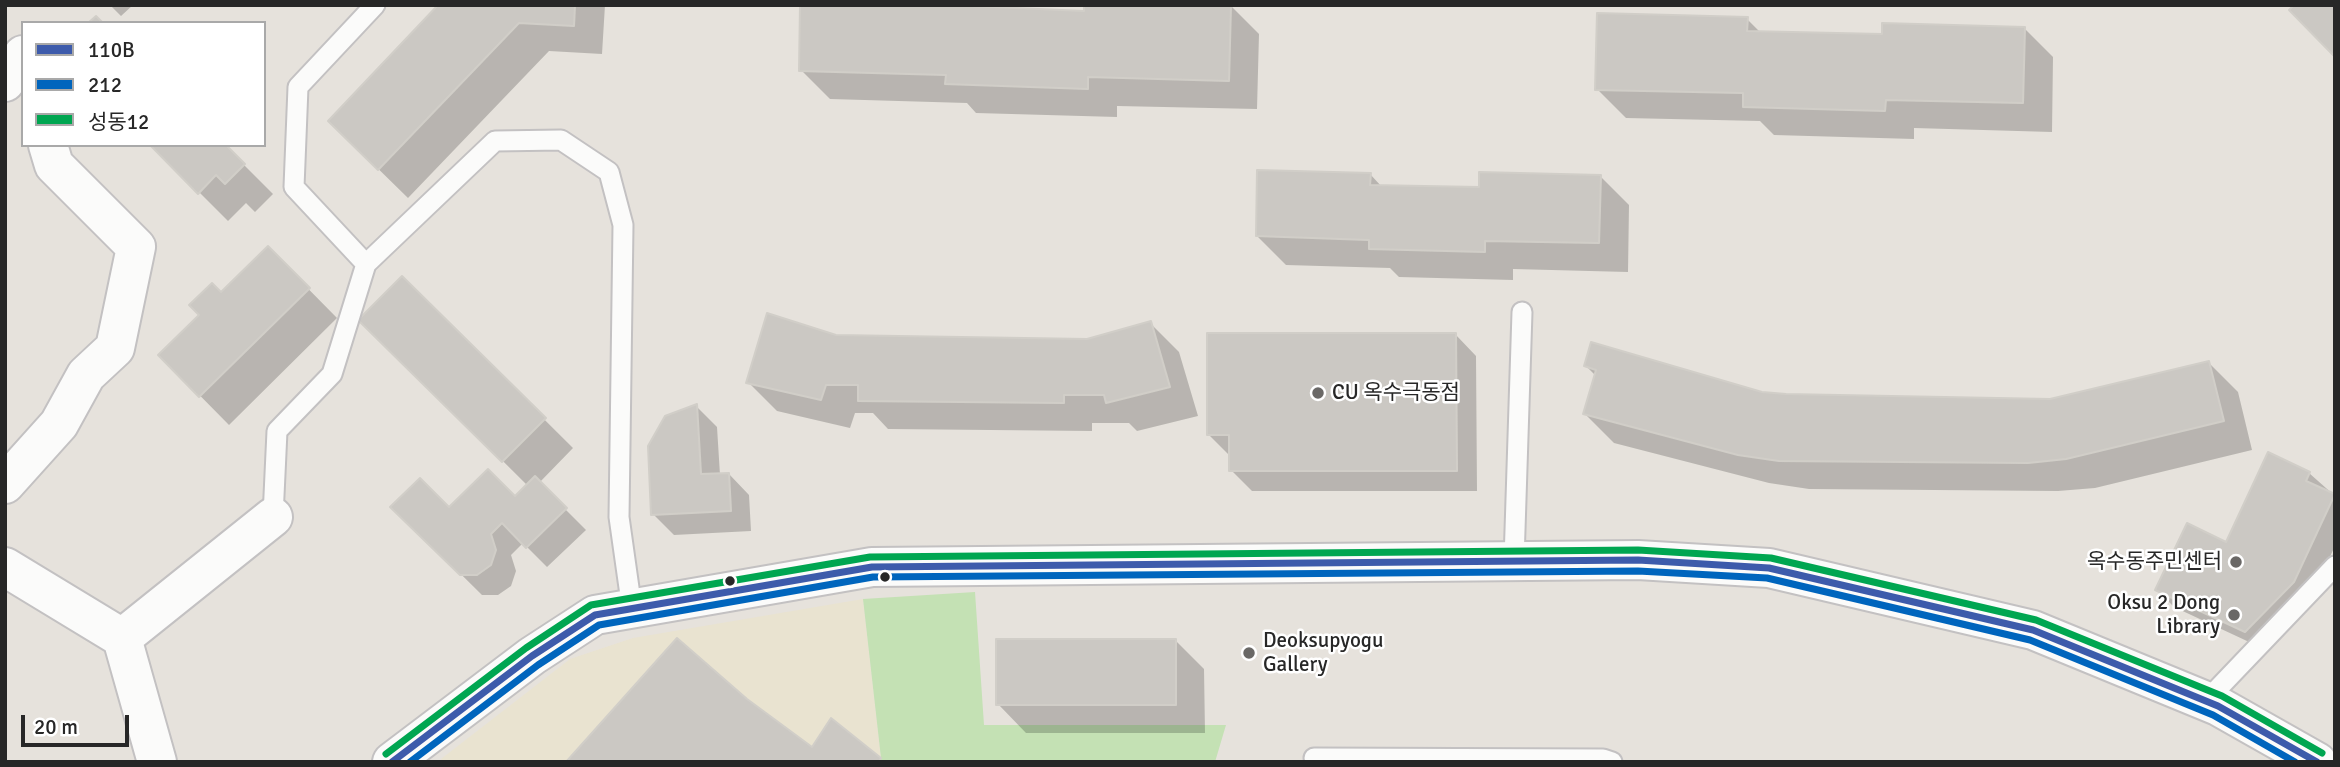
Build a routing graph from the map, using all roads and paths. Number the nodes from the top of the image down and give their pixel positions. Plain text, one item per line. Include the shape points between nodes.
1 (375, 5) edge
2 (21, 57) edge
3 (5, 82) edge
4 (49, 147) edge
5 (366, 264) junction
6 (1522, 312) dead end
7 (5, 484) edge
8 (273, 517) joint
9 (1514, 561) junction
10 (2335, 566) edge
11 (5, 567) edge
12 (632, 609) junction
13 (122, 638) junction
14 (2206, 701) junction
15 (1314, 758) dead end
16 (157, 762) edge
17 (391, 762) edge
18 (1612, 762) edge
19 (2316, 762) edge

1 - 5 lane via 298,87 294,187
2 - 3 main road
4 - 7 main road via 54,165 136,247 116,348 86,375 59,424
5 - 8 lane via 332,374 277,431
5 - 12 lane via 495,141 561,140 609,172 623,225 619,517
6 - 9 lane
8 - 13 main road
9 - 12 main road via 872,567
9 - 14 main road via 1638,560 1769,568 2033,630
10 - 14 lane
11 - 13 main road
12 - 17 main road via 596,615 532,656
13 - 16 main road
14 - 19 main road
15 - 18 lane

